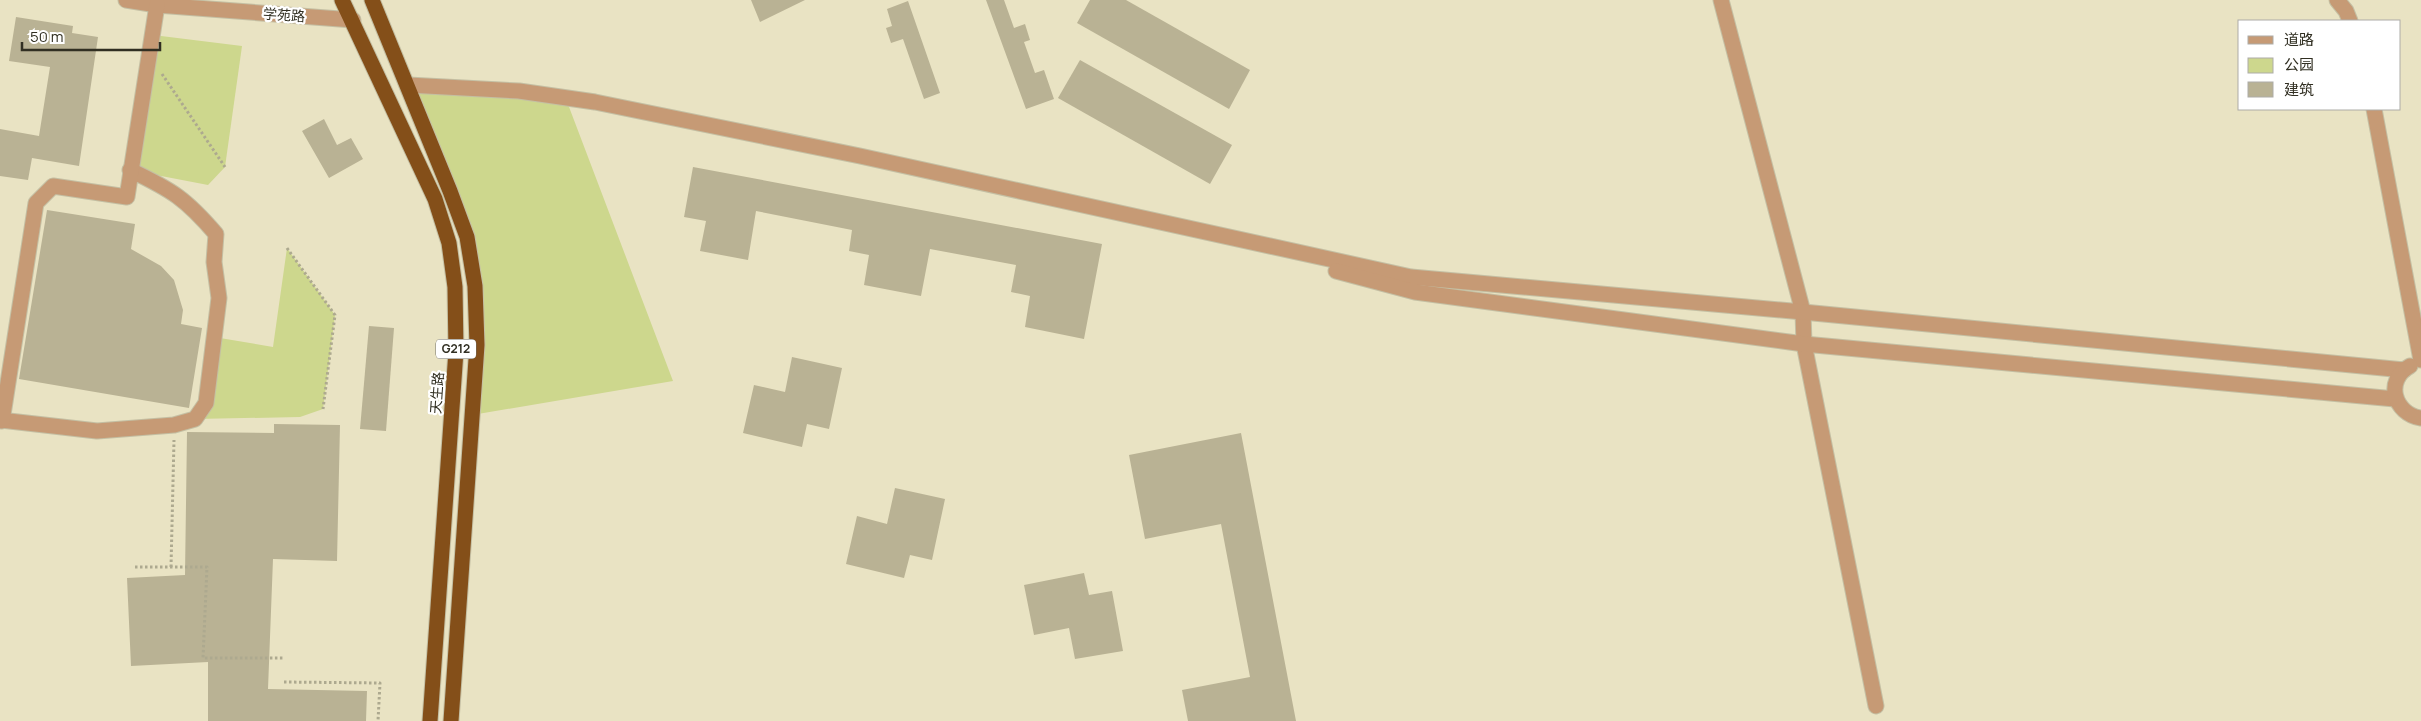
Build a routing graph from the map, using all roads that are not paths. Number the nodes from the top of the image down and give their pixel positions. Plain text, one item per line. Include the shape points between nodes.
1 (126, 0) edge
2 (342, 0) edge
3 (372, 0) edge
4 (1722, 0) edge
5 (2336, 0) edge
6 (157, 5) junction
7 (353, 20) junction
8 (2350, 20) edge
9 (408, 85) junction
10 (2374, 110) edge
11 (130, 170) junction
12 (1191, 230) junction
13 (1803, 312) junction
14 (1804, 344) junction
15 (2421, 362) edge
16 (2404, 370) junction
17 (2396, 399) junction
18 (2421, 418) edge
19 (1, 420) edge
20 (2421, 423) edge
21 (1876, 706) dead end
22 (430, 721) edge
23 (451, 721) edge

1 - 6 street, 学苑路
2 - 7 highway, 天生路 / G212
3 - 9 highway, G212
4 - 13 street
5 - 8 street
6 - 7 street, 学苑路
6 - 11 street
7 - 22 highway, 天生路 / G212 via 435,199 449,242 455,286 456,351
9 - 12 street via 519,91 596,102 860,156
9 - 23 highway, G212 via 467,237 475,286 477,345
10 - 15 street
11 - 19 street via 127,197 53,186 36,203
11 - 19 street via 168,188 192,206 216,234 214,262 219,298 206,403 195,419 174,426 96,431
12 - 13 street via 1411,277
12 - 14 street via 1415,292
13 - 14 street
13 - 16 street
14 - 17 street
14 - 21 street
15 - 16 street
16 - 17 street via 2396,382
17 - 18 street via 2405,413
18 - 20 street

